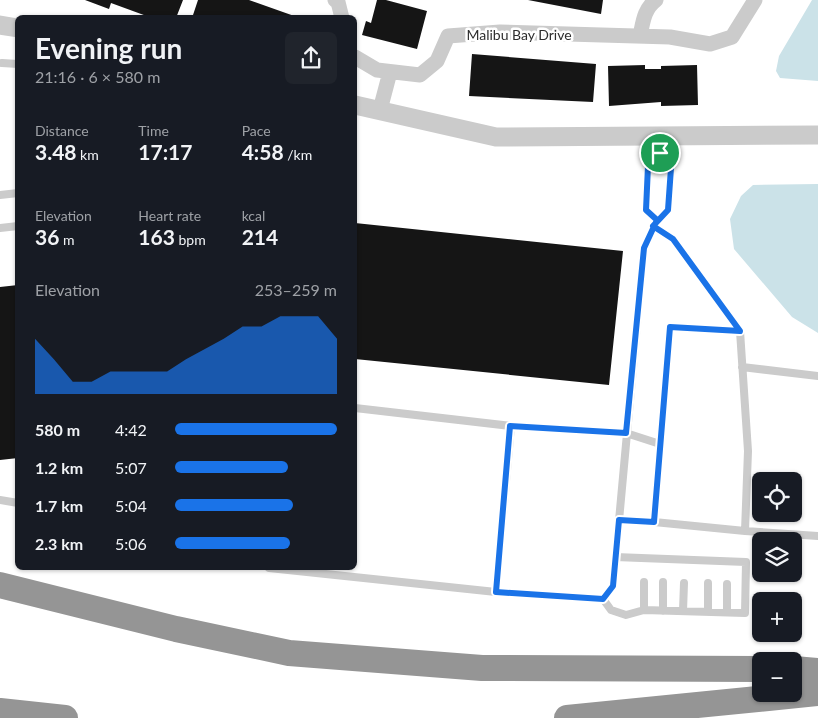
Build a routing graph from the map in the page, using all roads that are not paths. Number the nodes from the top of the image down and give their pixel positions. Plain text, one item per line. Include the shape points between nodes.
1 (335, 0) edge
2 (656, 0) edge
3 (755, 0) edge
4 (341, 15) edge
5 (0, 25) edge
6 (15, 28) edge
7 (640, 36) junction
8 (357, 58) edge
9 (2, 63) dead end
10 (15, 64) edge
11 (390, 72) junction
12 (357, 105) edge
13 (380, 110) junction
14 (818, 135) edge
15 (660, 144) junction
16 (15, 193) edge
17 (0, 195) edge
18 (655, 223) junction
19 (15, 226) edge
20 (0, 228) edge
21 (740, 331) junction
22 (742, 367) junction
23 (818, 376) edge
24 (357, 408) edge
25 (510, 426) junction
26 (626, 433) junction
27 (660, 444) junction
28 (0, 500) edge
29 (15, 502) edge
30 (619, 520) junction
31 (654, 522) junction
32 (745, 531) junction
33 (818, 536) edge
34 (616, 557) junction
35 (288, 570) edge
36 (644, 582) dead end
37 (663, 582) dead end
38 (684, 583) dead end
39 (708, 583) dead end
40 (727, 584) dead end
41 (0, 585) edge
42 (496, 592) junction
43 (603, 599) junction
44 (644, 610) junction
45 (662, 611) junction
46 (683, 612) junction
47 (708, 612) junction
48 (727, 612) junction
49 (752, 669) edge
50 (802, 670) edge
51 (818, 671) edge
52 (818, 693) edge
53 (0, 711) edge
54 (65, 718) edge
55 (567, 718) edge

1 - 4 street
2 - 7 street via 644,14
3 - 7 street, Malibu Bay Drive via 732,37 710,44
5 - 6 street
7 - 11 street, Malibu Bay Drive via 500,32 448,36 437,61 420,75
8 - 11 street, Malibu Bay Drive via 377,70
9 - 10 lane
11 - 13 street
12 - 13 street
13 - 15 street via 496,137
14 - 15 street
15 - 18 lane via 648,166 646,210
15 - 18 lane via 671,168 668,210
16 - 17 lane
18 - 21 lane via 673,239
18 - 26 lane via 644,248
19 - 20 lane
21 - 22 lane
21 - 27 lane via 670,327
22 - 23 lane
22 - 32 lane via 748,451
24 - 25 lane
25 - 26 lane
25 - 42 lane
26 - 27 lane
26 - 30 lane
27 - 31 lane
28 - 29 lane
30 - 31 lane
30 - 34 lane
31 - 32 lane
32 - 33 lane
34 - 43 lane via 613,586
34 - 48 lane via 645,562 746,562 745,613
35 - 42 lane
36 - 44 lane
37 - 45 lane
38 - 46 lane
39 - 47 lane
40 - 48 lane
41 - 49 highway via 176,629 289,653 482,668
42 - 43 lane
43 - 44 lane via 612,610 626,616
44 - 45 lane
45 - 46 lane
46 - 47 lane
47 - 48 lane
50 - 51 highway
52 - 55 highway
53 - 54 highway

